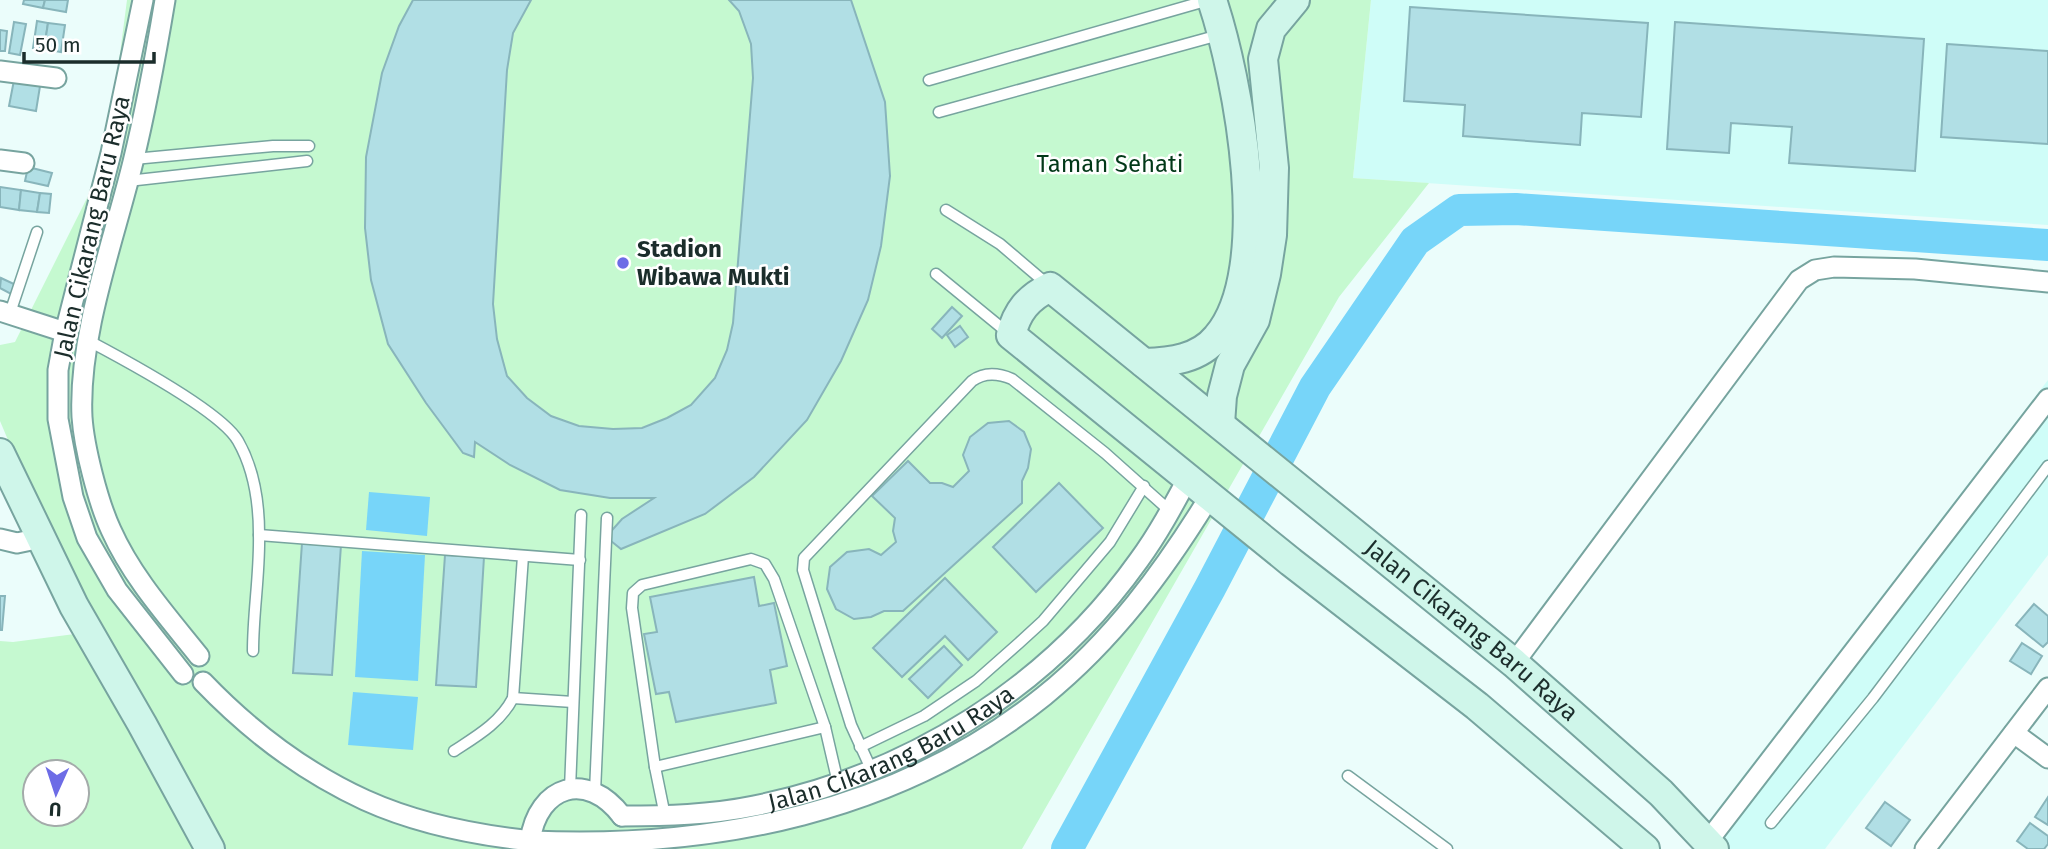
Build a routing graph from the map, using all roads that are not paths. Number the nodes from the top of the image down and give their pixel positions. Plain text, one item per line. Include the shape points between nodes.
1 (143, 0) edge
2 (165, 0) edge
3 (1211, 0) edge
4 (1295, 0) edge
5 (1223, 34) junction
6 (0, 71) edge
7 (56, 78) dead end
8 (929, 80) dead end
9 (939, 112) dead end
10 (309, 146) dead end
11 (111, 153) junction
12 (134, 159) junction
13 (0, 160) edge
14 (307, 161) dead end
15 (24, 163) dead end
16 (106, 175) junction
17 (128, 181) junction
18 (946, 210) dead end
19 (37, 232) dead end
20 (936, 274) dead end
21 (2048, 282) edge
22 (1050, 286) junction
23 (5, 312) edge
24 (65, 332) junction
25 (1011, 335) junction
26 (89, 341) junction
27 (1144, 363) junction
28 (2048, 399) edge
29 (1220, 424) junction
30 (0, 453) edge
31 (2048, 466) edge
32 (1188, 478) junction
33 (1144, 486) junction
34 (1210, 496) junction
35 (1170, 511) junction
36 (581, 515) dead end
37 (607, 518) dead end
38 (260, 535) junction
39 (41, 538) junction
40 (0, 539) edge
41 (523, 556) junction
42 (580, 561) junction
43 (253, 651) dead end
44 (199, 656) junction
45 (1514, 663) junction
46 (183, 674) junction
47 (203, 682) junction
48 (2048, 688) edge
49 (513, 698) junction
50 (573, 702) junction
51 (825, 727) junction
52 (2014, 733) junction
53 (860, 747) junction
54 (454, 751) dead end
55 (2048, 758) edge
56 (655, 767) junction
57 (872, 772) junction
58 (1348, 776) dead end
59 (838, 784) junction
60 (570, 789) junction
61 (595, 792) junction
62 (622, 816) junction
63 (665, 816) junction
64 (1771, 824) dead end
65 (530, 841) junction
66 (1711, 845) edge
67 (620, 847) junction
68 (210, 849) edge
69 (1447, 849) edge
70 (1645, 849) edge
71 (1925, 849) edge

1 - 11 street, Jalan Cikarang Baru Raya
2 - 12 street, Jalan Cikarang Baru Raya
3 - 5 main road
3 - 8 lane
4 - 29 main road via 1271,29 1263,59 1273,168 1272,235 1255,320 1230,365
5 - 9 lane
5 - 27 main road via 1245,165 1249,234 1238,301 1217,338 1192,356
6 - 7 street
10 - 12 lane
11 - 12 street
11 - 16 street, Jalan Cikarang Baru Raya
12 - 17 street, Jalan Cikarang Baru Raya
13 - 15 street
14 - 17 lane
16 - 17 street
16 - 24 street, Jalan Cikarang Baru Raya
17 - 26 street, Jalan Cikarang Baru Raya
18 - 22 lane, Jalan Cikarang Baru Raya via 1000,244
19 - 23 lane
20 - 25 lane
21 - 45 street via 1915,269 1834,267 1815,270 1799,280
22 - 25 main road via 1023,305
22 - 27 main road, Jalan Cikarang Baru Raya
23 - 24 street
24 - 46 street, Jalan Cikarang Baru Raya via 58,370 58,419 73,497 87,538 117,590
25 - 32 main road
26 - 38 lane via 216,418 237,439 258,500
26 - 44 street, Jalan Cikarang Baru Raya via 82,418 97,491 136,576
27 - 29 main road, Jalan Cikarang Baru Raya
28 - 66 street
29 - 45 main road, Jalan Cikarang Baru Raya
30 - 39 main road
31 - 64 lane via 1873,698
32 - 34 main road
32 - 35 street, Jalan Cikarang Baru Raya
33 - 35 lane
33 - 53 lane via 1110,542 1043,621 976,681 924,716
33 - 53 lane via 1012,379 995,374 972,381 804,558 803,570
34 - 67 street, Jalan Cikarang Baru Raya via 1176,551 1102,642 1044,695 991,734 876,795 814,817 738,835
34 - 70 main road via 1477,706
35 - 57 street, Jalan Cikarang Baru Raya via 1111,596 1021,684 974,718
36 - 42 lane
37 - 61 lane
38 - 41 lane
38 - 43 lane
39 - 40 street via 17,543
39 - 68 main road
41 - 42 lane
41 - 49 lane
42 - 50 lane
44 - 46 street via 185,660
44 - 47 street via 209,665
45 - 66 main road, Jalan Cikarang Baru Raya via 1661,793
46 - 47 street via 193,683
47 - 65 street, Jalan Cikarang Baru Raya via 278,750 335,785 430,824
48 - 52 street
49 - 50 lane
49 - 54 lane via 489,727
50 - 60 lane
51 - 56 lane
51 - 56 lane via 774,579 765,564 751,559 642,585 633,593
51 - 59 lane
52 - 55 street
52 - 71 street
53 - 57 lane
56 - 63 lane
57 - 59 street, Jalan Cikarang Baru Raya
58 - 69 lane
59 - 63 street, Jalan Cikarang Baru Raya via 753,806
60 - 61 street
60 - 65 street via 553,795 540,808
61 - 62 street
62 - 63 street, Jalan Cikarang Baru Raya
62 - 67 street
65 - 67 street, Jalan Cikarang Baru Raya

